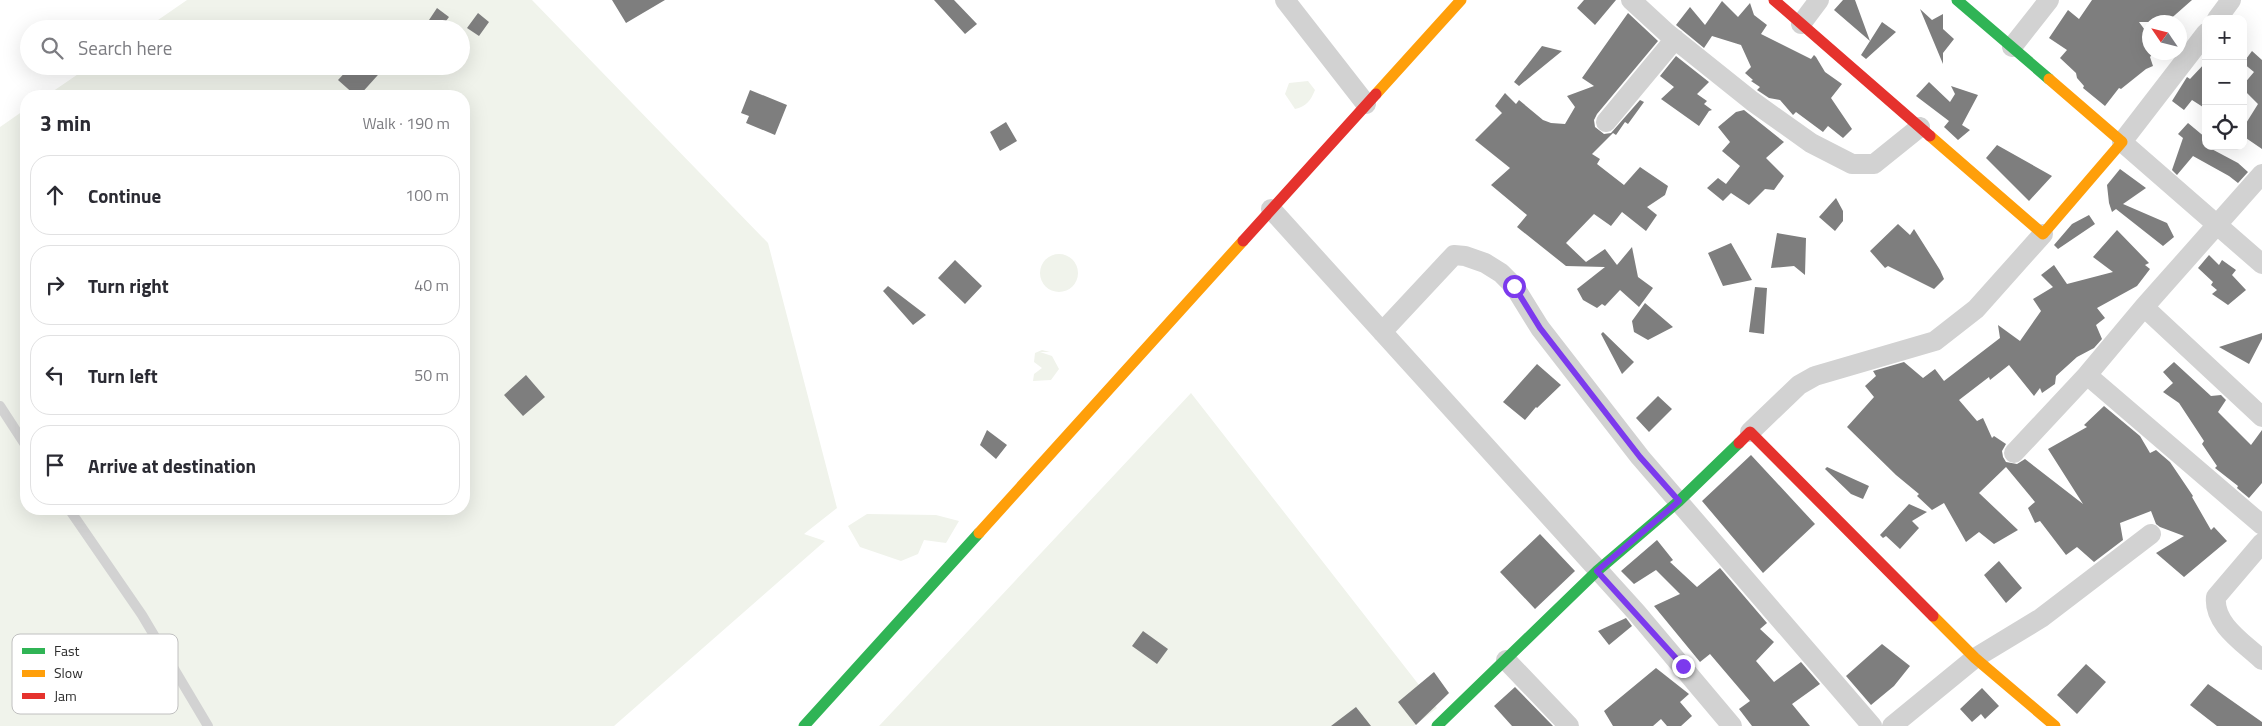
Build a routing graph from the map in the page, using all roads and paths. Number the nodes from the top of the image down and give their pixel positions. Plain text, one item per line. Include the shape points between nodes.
1 (1285, 0) edge
2 (1462, 0) edge
3 (1632, 0) edge
4 (1774, 0) edge
5 (1819, 0) edge
6 (1957, 0) edge
7 (2049, 0) edge
8 (2231, 0) edge
9 (2220, 15) edge
10 (1801, 24) junction
11 (2202, 38) edge
12 (1675, 39) junction
13 (2012, 47) junction
14 (1366, 104) junction
15 (1606, 122) dead end
16 (1920, 127) junction
17 (2122, 142) junction
18 (2262, 174) edge
19 (1271, 209) junction
20 (2216, 226) junction
21 (2043, 234) junction
22 (2262, 264) edge
23 (2144, 307) junction
24 (1382, 332) junction
25 (2087, 375) junction
26 (0, 406) edge
27 (2262, 417) edge
28 (1750, 432) junction
29 (20, 437) edge
30 (2014, 453) dead end
31 (1679, 501) junction
32 (73, 515) edge
33 (2262, 525) edge
34 (2151, 534) dead end
35 (2262, 542) edge
36 (1597, 571) junction
37 (153, 634) edge
38 (1975, 658) junction
39 (1506, 660) junction
40 (2262, 660) edge
41 (178, 676) edge
42 (208, 726) edge
43 (804, 726) edge
44 (1437, 726) edge
45 (1569, 726) edge
46 (1732, 726) edge
47 (1872, 726) edge
48 (1892, 726) edge
49 (2055, 726) edge

1 - 14 street
2 - 14 street
3 - 12 street
4 - 10 street
5 - 10 street
6 - 13 street
7 - 13 street
8 - 9 street
10 - 16 street
11 - 17 street
12 - 15 street
12 - 16 street via 1811,143 1852,164 1874,164
13 - 17 street
14 - 19 street
16 - 21 street
17 - 20 street
17 - 21 street
18 - 20 street
19 - 24 street
19 - 43 street
20 - 22 street
20 - 23 street
21 - 28 street via 1976,309 1935,342 1815,376 1799,385
23 - 25 street
23 - 27 street
24 - 31 street via 1454,255 1484,262 1514,286 1540,328 1640,457
24 - 36 street
25 - 30 street
25 - 33 street
26 - 29 lane
28 - 31 street
28 - 38 street
31 - 36 street
31 - 47 street
32 - 37 lane
34 - 38 street via 2041,618
35 - 40 street via 2216,597 2215,607 2222,622
36 - 39 street
36 - 46 street
38 - 48 street
38 - 49 street
39 - 44 street
39 - 45 street
41 - 42 lane

